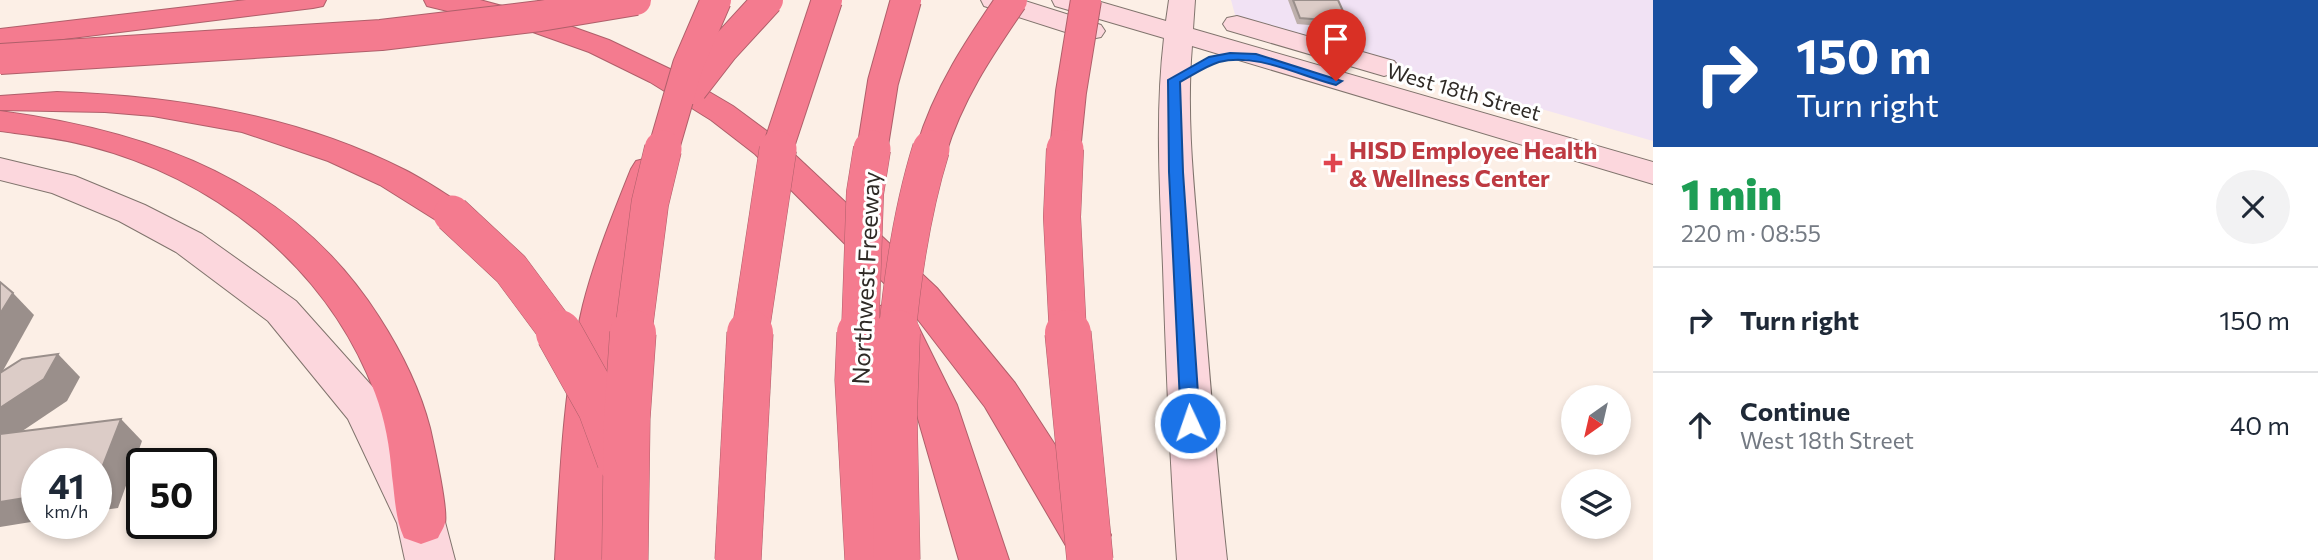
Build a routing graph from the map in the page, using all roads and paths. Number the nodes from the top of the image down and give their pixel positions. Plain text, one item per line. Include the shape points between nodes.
1 (313, 0) edge
2 (436, 0) edge
3 (636, 0) edge
4 (716, 0) edge
5 (768, 0) edge
6 (827, 0) edge
7 (906, 0) edge
8 (994, 0) edge
9 (1012, 0) edge
10 (1065, 0) edge
11 (1086, 0) edge
12 (1175, 11) edge
13 (0, 38) edge
14 (1252, 57) junction
15 (0, 59) edge
16 (1174, 80) junction
17 (0, 103) edge
18 (1474, 107) junction
19 (0, 121) edge
20 (1653, 145) edge
21 (0, 169) edge
22 (1653, 173) edge
23 (817, 194) junction
24 (425, 541) edge
25 (580, 560) edge
26 (625, 560) edge
27 (646, 560) edge
28 (738, 560) edge
29 (868, 560) edge
30 (898, 560) edge
31 (984, 560) edge
32 (1093, 560) edge
33 (1202, 560) edge

1 - 13 highway
2 - 23 highway via 540,25 599,46 661,76 768,146
3 - 15 highway, bridge via 381,35
4 - 26 highway, bridge via 682,78 648,222 629,399
5 - 25 highway, bridge via 682,103 649,167 622,239 599,324 585,428
6 - 28 highway, bridge via 775,158 751,321
7 - 29 highway, Northwest Freeway, bridge via 883,82 866,193 858,380
8 - 16 main road via 1128,42 1161,62
9 - 30 highway, bridge via 989,28 953,89 929,145 912,211 899,296 893,404
10 - 12 main road, West 18th Street
11 - 32 highway, bridge via 1066,137 1063,246 1083,519
12 - 14 main road, West 18th Street
12 - 16 main road
12 - 18 main road, West 18th Street
14 - 16 main road via 1213,60
14 - 18 main road, West 18th Street
16 - 33 main road
17 - 27 highway, bridge via 117,104 251,124 330,149 385,173 452,214 510,268 562,336 609,424
18 - 20 main road, West 18th Street
18 - 22 main road, West 18th Street
19 - 24 highway via 97,138 162,158 226,189 284,230 329,275 372,339 397,393 413,449
21 - 24 main road via 63,184 132,213 189,243 282,311 365,408
23 - 31 highway via 863,262 912,349 951,445
23 - 32 highway via 923,298 1000,395 1084,529

